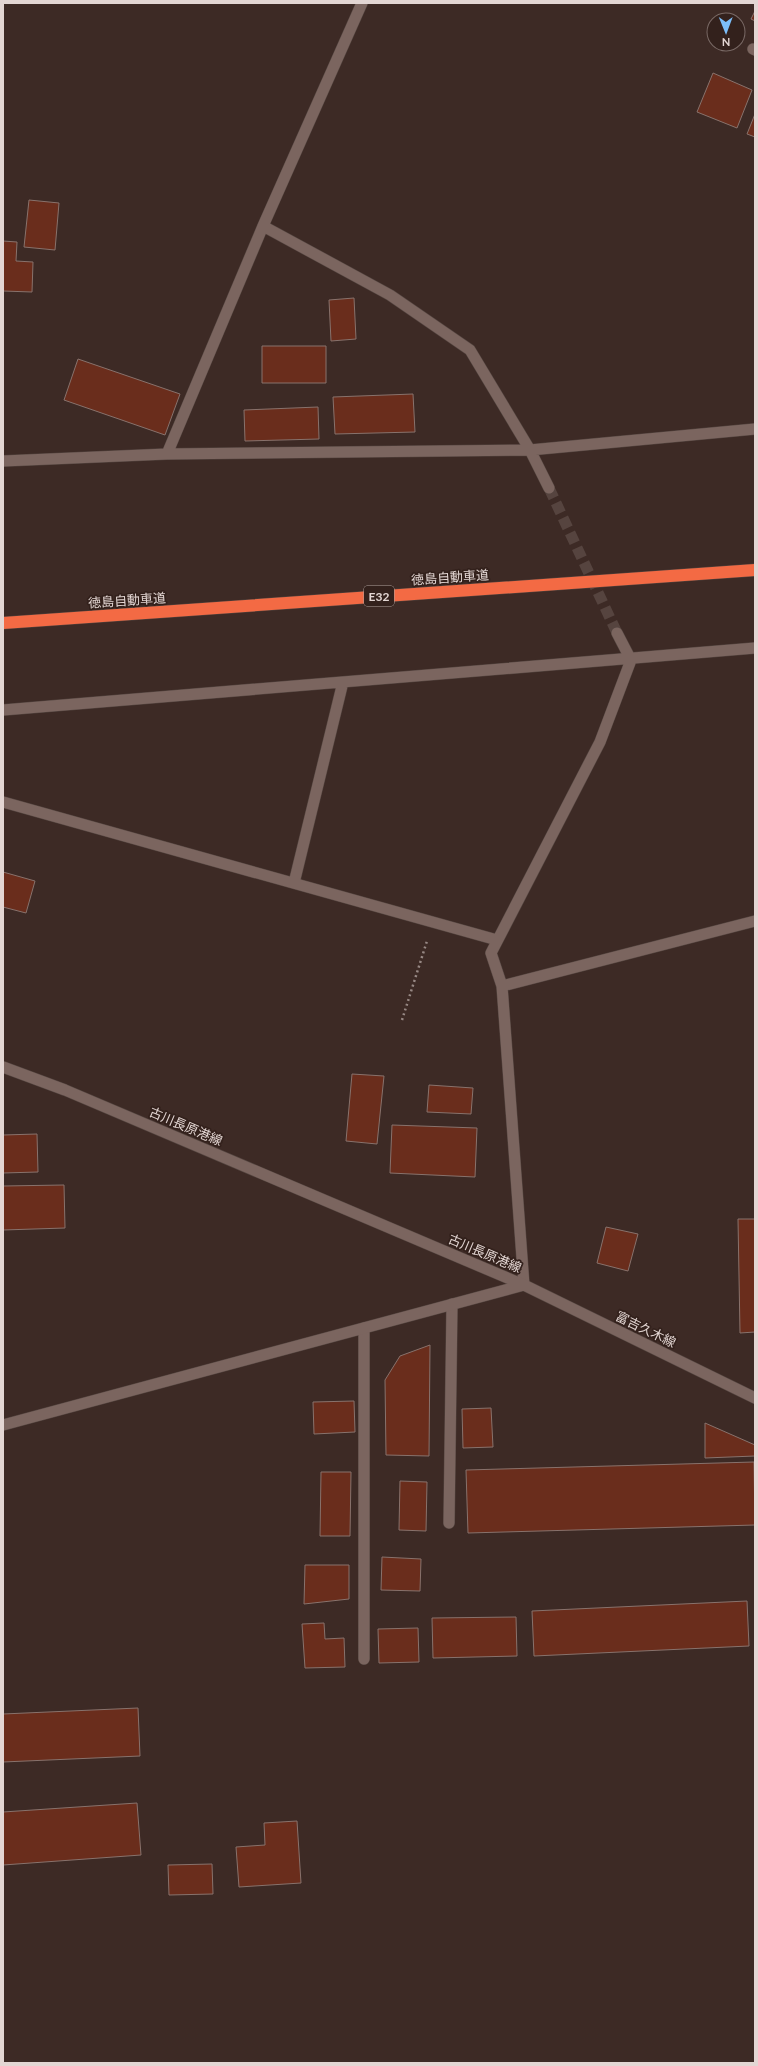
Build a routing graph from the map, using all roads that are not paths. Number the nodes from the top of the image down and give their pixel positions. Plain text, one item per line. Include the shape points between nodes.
1 (362, 3) edge
2 (263, 226) junction
3 (755, 429) edge
4 (530, 450) junction
5 (167, 454) junction
6 (3, 461) edge
7 (549, 488) tunnel mouth
8 (755, 570) edge
9 (3, 623) edge
10 (617, 632) tunnel mouth
11 (755, 648) edge
12 (631, 660) junction
13 (343, 682) junction
14 (3, 710) edge
15 (3, 802) edge
16 (294, 883) junction
17 (755, 921) edge
18 (497, 940) junction
19 (502, 986) junction
20 (3, 1067) edge
21 (524, 1284) junction
22 (452, 1304) junction
23 (364, 1328) junction
24 (755, 1398) edge
25 (3, 1425) edge
26 (449, 1523) dead end
27 (364, 1659) dead end

1 - 2 street
2 - 4 street via 390,295 470,350
2 - 5 street
3 - 4 street
4 - 5 street
4 - 7 street
5 - 6 street
8 - 9 highway, 徳島自動車道 / E32
10 - 12 street
11 - 12 street
12 - 13 street
12 - 18 street via 600,742
13 - 14 street
13 - 16 street
15 - 16 street
16 - 18 street
17 - 19 street
18 - 19 street via 491,953
19 - 21 street
20 - 21 street, 古川長原港線 via 66,1090
21 - 22 street, 古川長原港線
21 - 24 street, 富吉久木線
22 - 23 street, 古川長原港線
22 - 26 street
23 - 25 street, 古川長原港線
23 - 27 street

